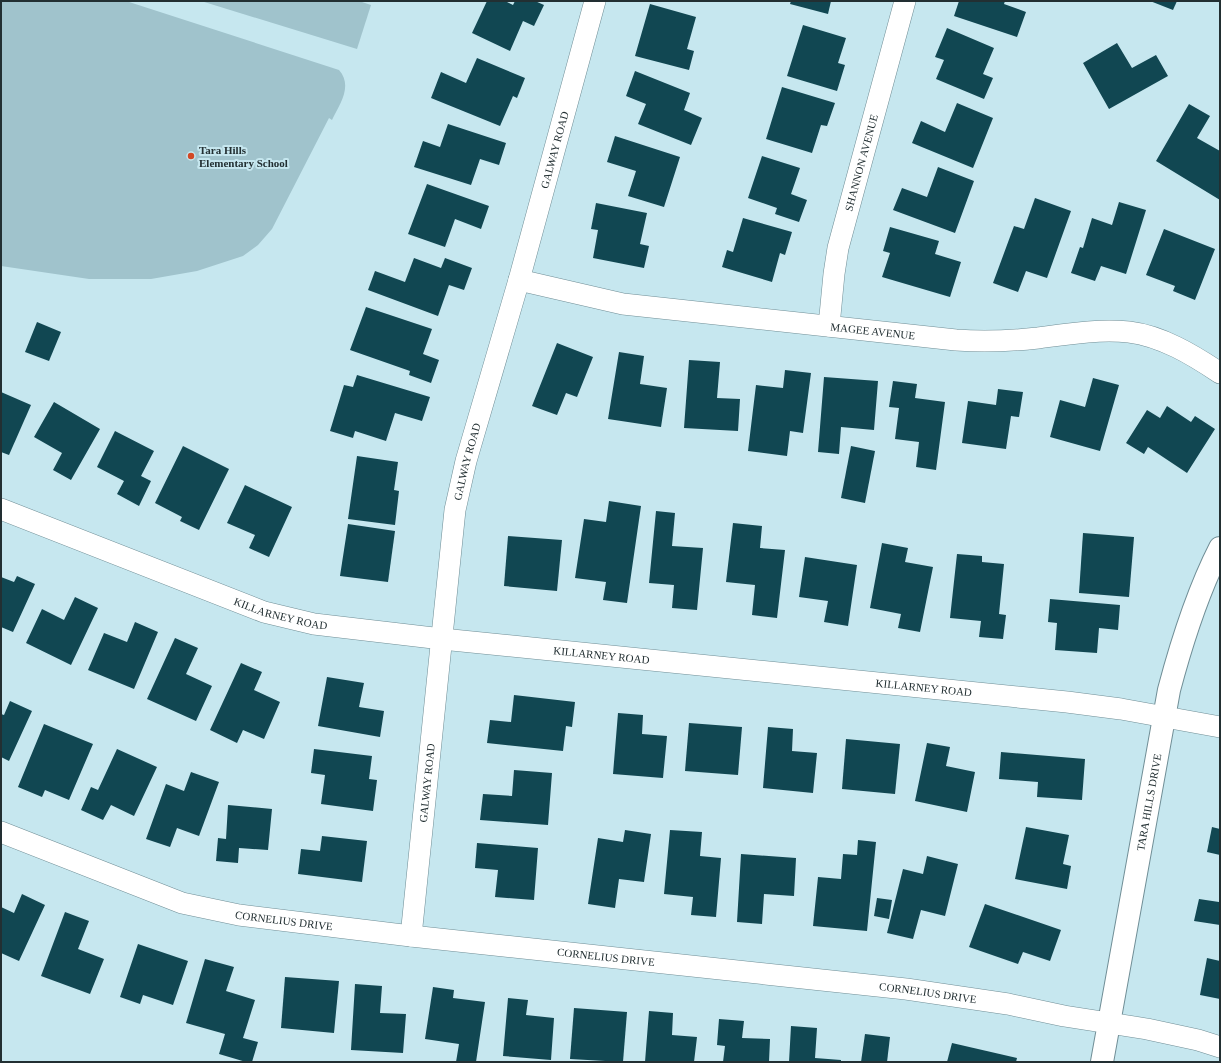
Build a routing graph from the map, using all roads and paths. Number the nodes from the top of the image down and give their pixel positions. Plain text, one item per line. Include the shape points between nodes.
1 (595, 1) edge
2 (905, 1) edge
3 (519, 280) junction
4 (828, 326) junction
5 (1220, 373) edge
6 (1, 509) edge
7 (1220, 548) edge
8 (442, 639) junction
9 (1164, 716) junction
10 (1220, 727) edge
11 (1, 832) edge
12 (411, 936) junction
13 (1110, 1023) junction
14 (1220, 1048) edge
15 (1102, 1062) edge

1 - 3 street, GALWAY ROAD
2 - 4 street, SHANNON AVENUE via 838,248
3 - 4 street, MAGEE AVENUE via 623,304
3 - 8 street, GALWAY ROAD via 466,461 455,510
4 - 5 street, MAGEE AVENUE via 982,342 1099,331 1130,332 1178,348
6 - 8 street, KILLARNEY ROAD via 264,612 314,624
7 - 9 street, TARA HILLS DRIVE via 1185,633
8 - 9 street, KILLARNEY ROAD via 1067,702
8 - 12 street, GALWAY ROAD
9 - 10 street, KILLARNEY ROAD
9 - 13 street, TARA HILLS DRIVE
11 - 12 street, CORNELIUS DRIVE via 182,903 239,915
12 - 13 street, CORNELIUS DRIVE via 906,989
13 - 14 street, CORNELIUS DRIVE via 1198,1040
13 - 15 street, TARA HILLS DRIVE

